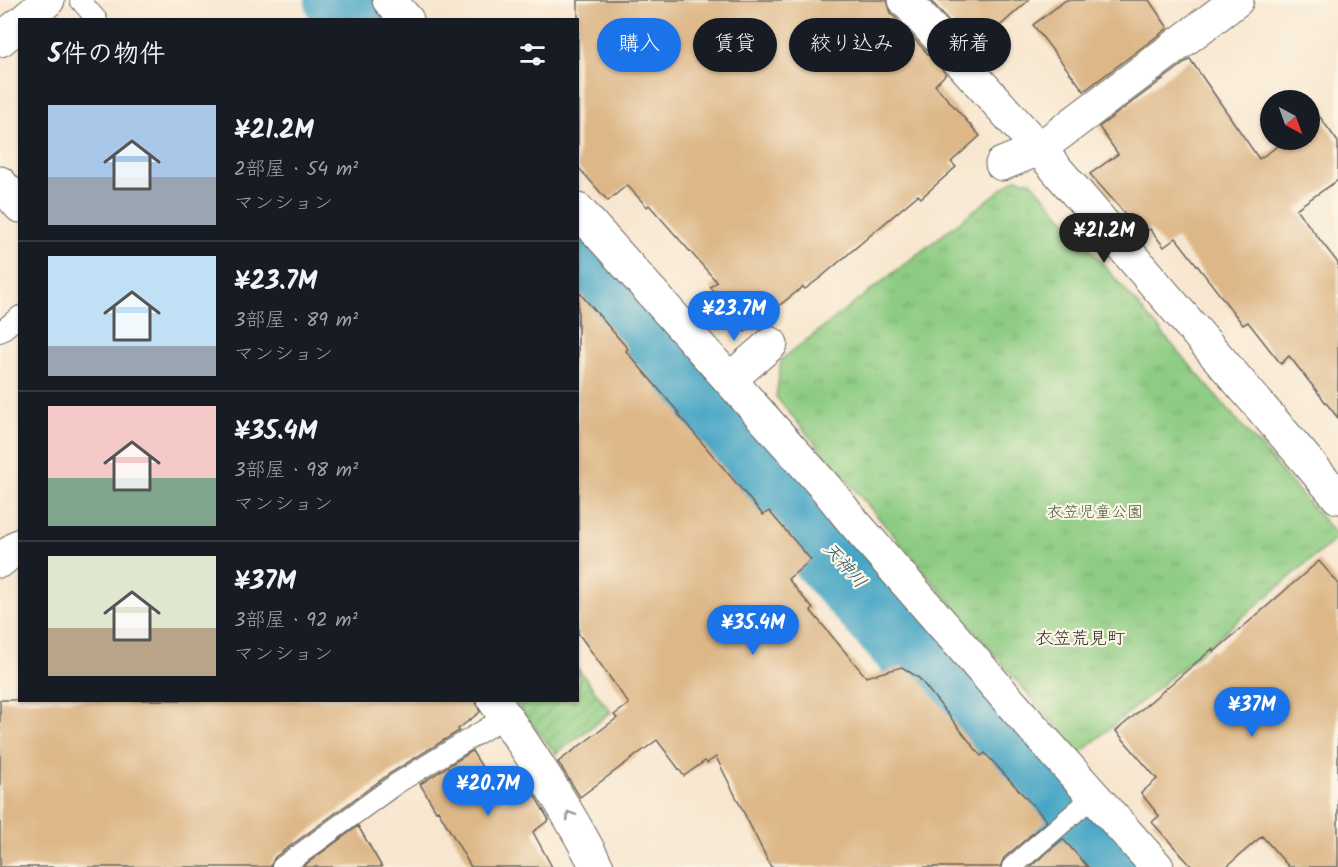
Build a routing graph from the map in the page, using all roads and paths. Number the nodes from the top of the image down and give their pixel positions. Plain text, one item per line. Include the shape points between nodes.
1 (48, 0) edge
2 (80, 0) edge
3 (389, 0) edge
4 (905, 0) edge
5 (1226, 3) edge
6 (27, 18) edge
7 (95, 18) edge
8 (405, 18) edge
9 (18, 26) edge
10 (0, 40) edge
11 (1039, 149) junction
12 (1002, 164) dead end
13 (0, 183) edge
14 (18, 204) edge
15 (579, 211) edge
16 (18, 318) edge
17 (0, 332) edge
18 (771, 344) dead end
19 (730, 379) junction
20 (1338, 497) edge
21 (18, 547) edge
22 (0, 561) edge
23 (500, 709) edge
24 (1087, 802) junction
25 (282, 867) edge
26 (597, 867) edge
27 (1012, 867) edge
28 (1157, 867) edge

1 - 6 street
2 - 7 lane
3 - 8 street
4 - 11 street
5 - 11 street
9 - 10 street
11 - 12 street
11 - 20 street
13 - 14 street
15 - 19 street
16 - 17 lane
18 - 19 street
19 - 24 street
21 - 22 street
23 - 25 lane
26 -> 23 street via 541,768
24 - 27 lane
24 - 28 street

